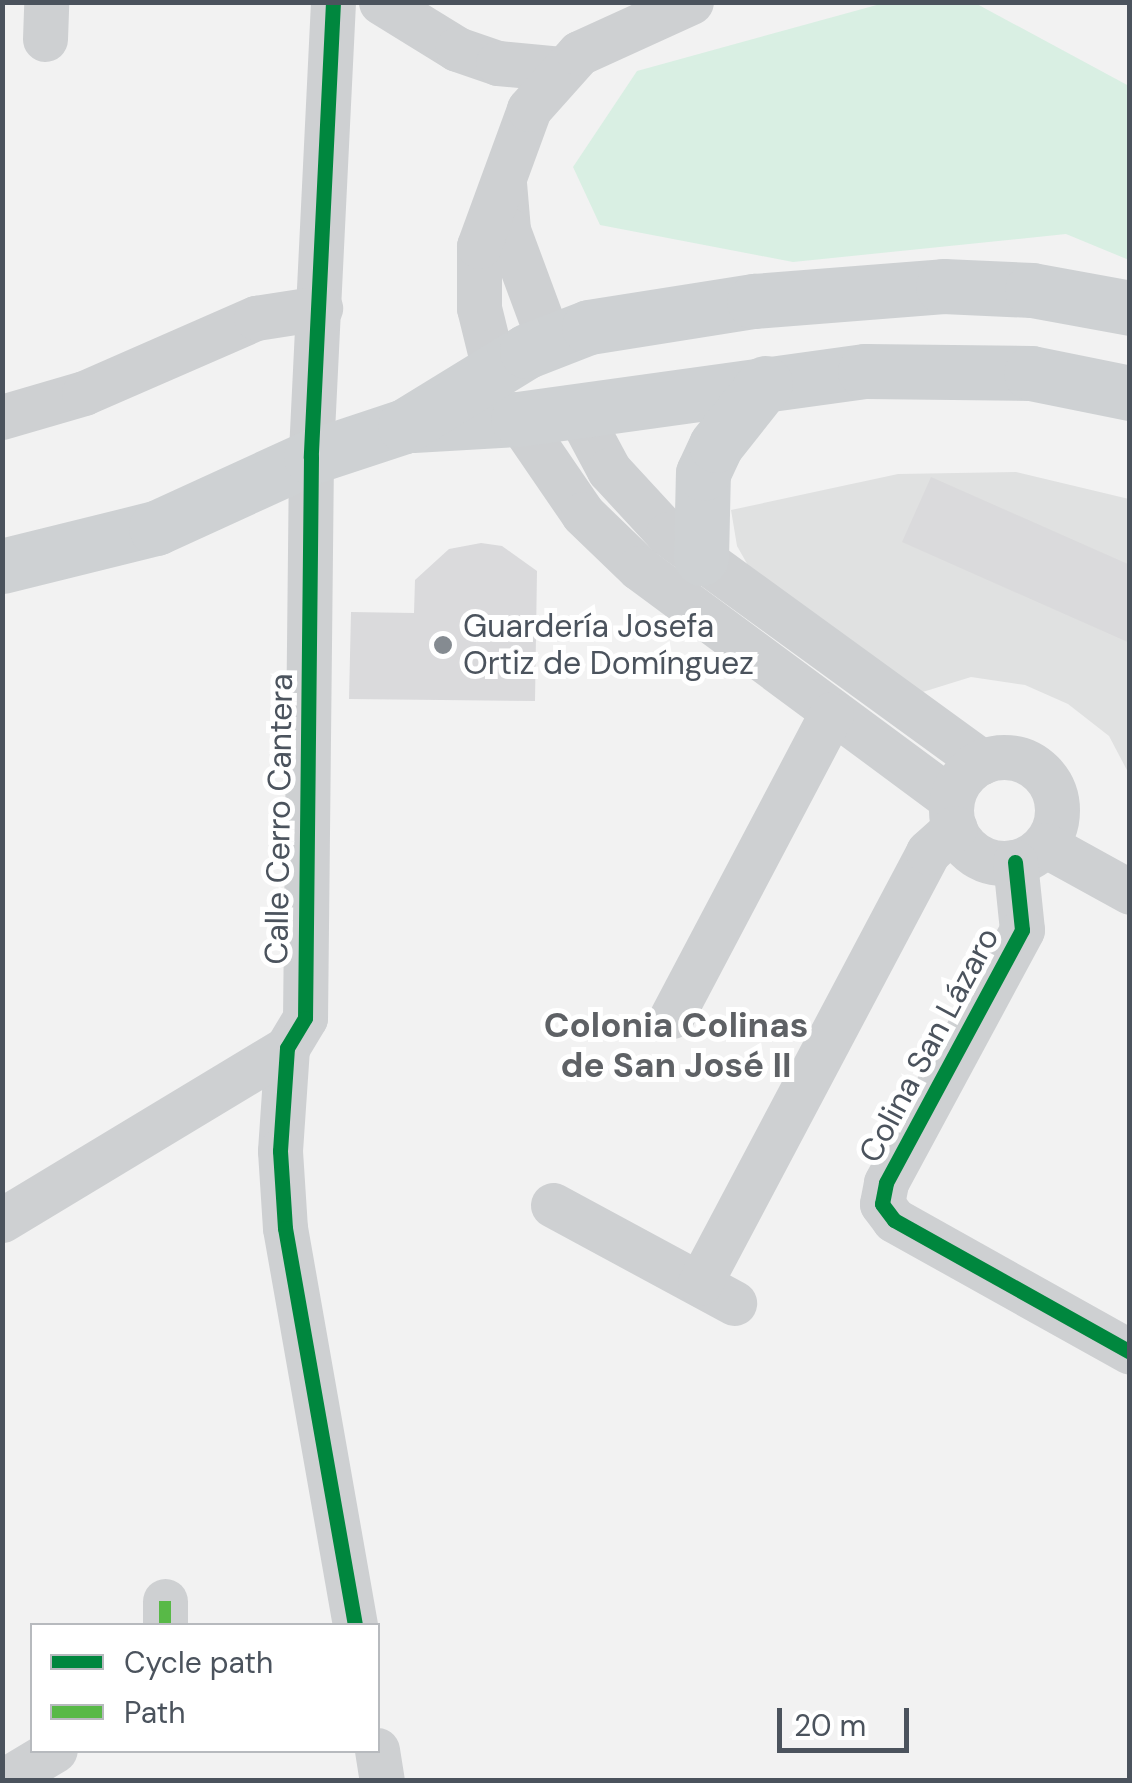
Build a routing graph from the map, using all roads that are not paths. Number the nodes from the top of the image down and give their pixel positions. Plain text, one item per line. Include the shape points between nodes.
1 (333, 2) edge
2 (381, 2) edge
3 (690, 2) edge
4 (560, 68) junction
5 (503, 171) junction
6 (320, 308) junction
7 (1130, 308) edge
8 (549, 341) junction
9 (494, 370) junction
10 (766, 383) junction
11 (1130, 393) edge
12 (578, 412) junction
13 (2, 417) edge
14 (518, 419) junction
15 (405, 426) junction
16 (310, 458) junction
17 (701, 558) junction
18 (13, 572) edge
19 (831, 714) junction
20 (982, 762) junction
21 (953, 814) junction
22 (1030, 854) junction
23 (1130, 892) edge
24 (672, 1016) dead end
25 (287, 1048) junction
26 (553, 1205) dead end
27 (2, 1220) edge
28 (1130, 1352) edge
29 (354, 1623) edge
30 (50, 1753) edge
31 (378, 1753) edge
32 (6, 1780) edge
33 (382, 1780) edge

1 - 6 street, Calle Cerro Cantera
2 - 4 street via 456,49 498,63
3 - 4 street via 620,30
4 - 5 street via 529,109
5 - 8 street via 508,230
5 - 9 street via 479,246
6 - 13 street via 256,318 84,393
6 - 16 street, Calle Cerro Cantera
7 - 8 main road via 1032,290 943,286 754,301 588,327
8 - 9 main road
8 - 12 main road
9 - 14 main road
9 - 15 main road
10 - 11 main road via 959,368 1031,373
10 - 12 main road
10 - 17 main road via 716,445 703,474
12 - 14 main road
12 - 17 street via 631,500
14 - 15 main road
14 - 19 street via 558,482 606,538
15 - 16 main road
16 - 18 main road via 156,528
16 - 25 street, Calle Cerro Cantera via 305,1018
17 - 20 street
19 - 21 street
19 - 24 street
20 - 21 street
20 - 22 street via 1013,757 1051,784 1057,814
21 - 22 street via 980,858
21 - 26 street via 928,852 717,1293
22 - 23 street
22 - 28 street, Colina San Lázaro via 1022,930 886,1183 882,1204 894,1220
25 - 27 street
25 - 29 street, Calle Cerro Cantera via 280,1151 285,1228
30 - 32 street
31 - 33 street

